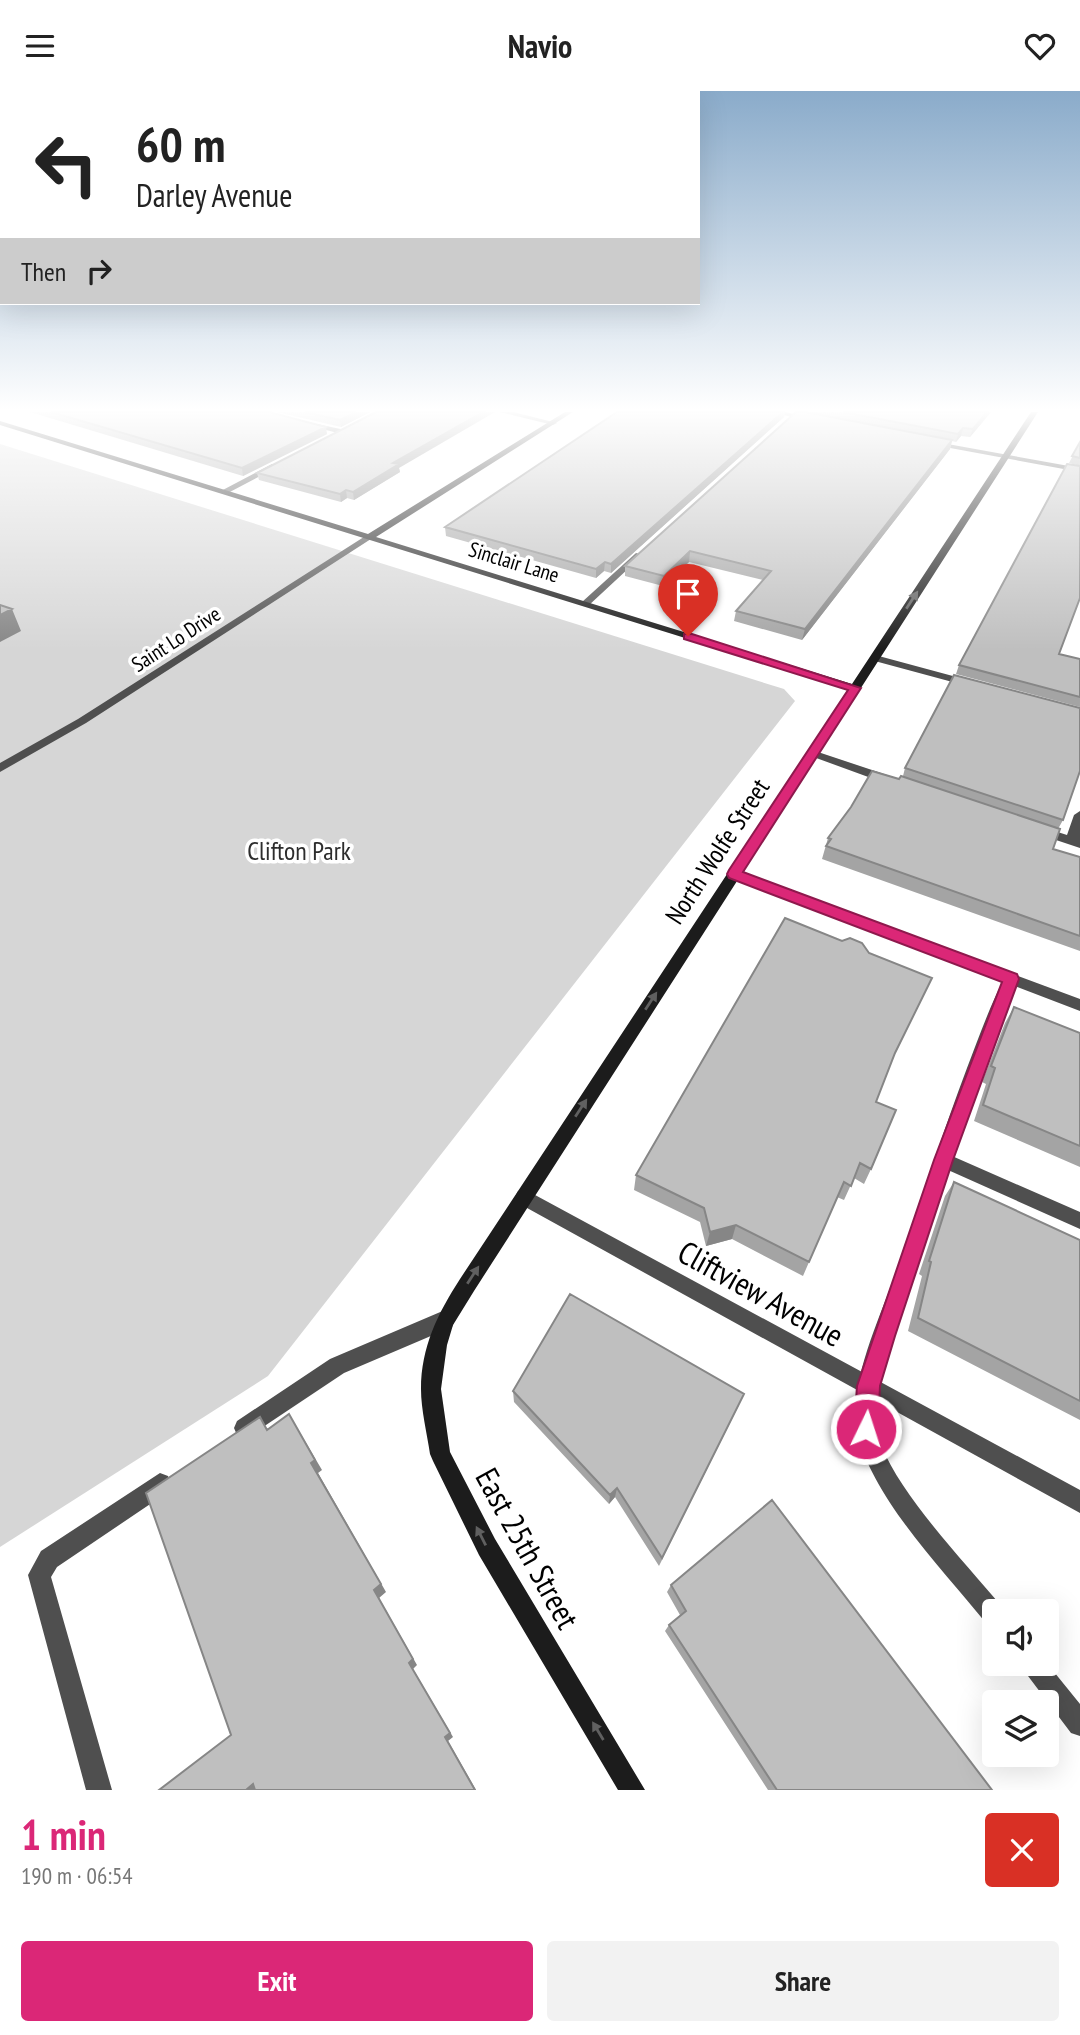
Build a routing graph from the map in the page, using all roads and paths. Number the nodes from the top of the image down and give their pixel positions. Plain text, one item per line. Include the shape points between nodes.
1 (444, 491) edge
2 (984, 491) edge
3 (223, 492) edge
4 (370, 537) junction
5 (645, 550) edge
6 (585, 604) junction
7 (875, 657) junction
8 (855, 688) junction
9 (987, 688) edge
10 (812, 753) junction
11 (0, 768) edge
12 (894, 781) edge
13 (1080, 815) edge
14 (1034, 828) edge
15 (1076, 843) edge
16 (734, 874) junction
17 (1011, 979) junction
18 (1080, 1005) edge
19 (944, 1160) junction
20 (524, 1197) junction
21 (1080, 1221) edge
22 (445, 1320) junction
23 (869, 1386) junction
24 (221, 1443) edge
25 (175, 1474) edge
26 (1080, 1502) edge
27 (982, 1600) edge
28 (1042, 1676) edge
29 (1080, 1724) edge
30 (99, 1790) edge
31 (632, 1790) edge

1 - 4 main road
7 -> 2 main road, North Wolfe Street
3 - 4 main road, Sinclair Lane
4 - 6 main road, Sinclair Lane
4 - 11 street, Saint Lo Drive via 82,721
5 - 6 street
6 - 8 main road, Sinclair Lane
7 - 8 main road, North Wolfe Street
7 - 9 street
8 - 10 main road, North Wolfe Street
10 - 12 street
10 - 16 main road, North Wolfe Street
13 - 15 street
14 - 15 street
16 - 17 street
20 -> 16 main road, North Wolfe Street
17 - 18 street
17 - 19 street
19 - 21 street
19 - 23 street
22 -> 20 main road, North Wolfe Street
20 - 23 street, Cliftview Avenue
22 - 24 street via 337,1366
31 -> 22 main road, East 25th Street via 487,1547 440,1454 431,1389
23 - 26 street, Cliftview Avenue
23 - 27 street via 866,1429 881,1472
25 - 30 street via 49,1559 39,1575
28 - 29 street

